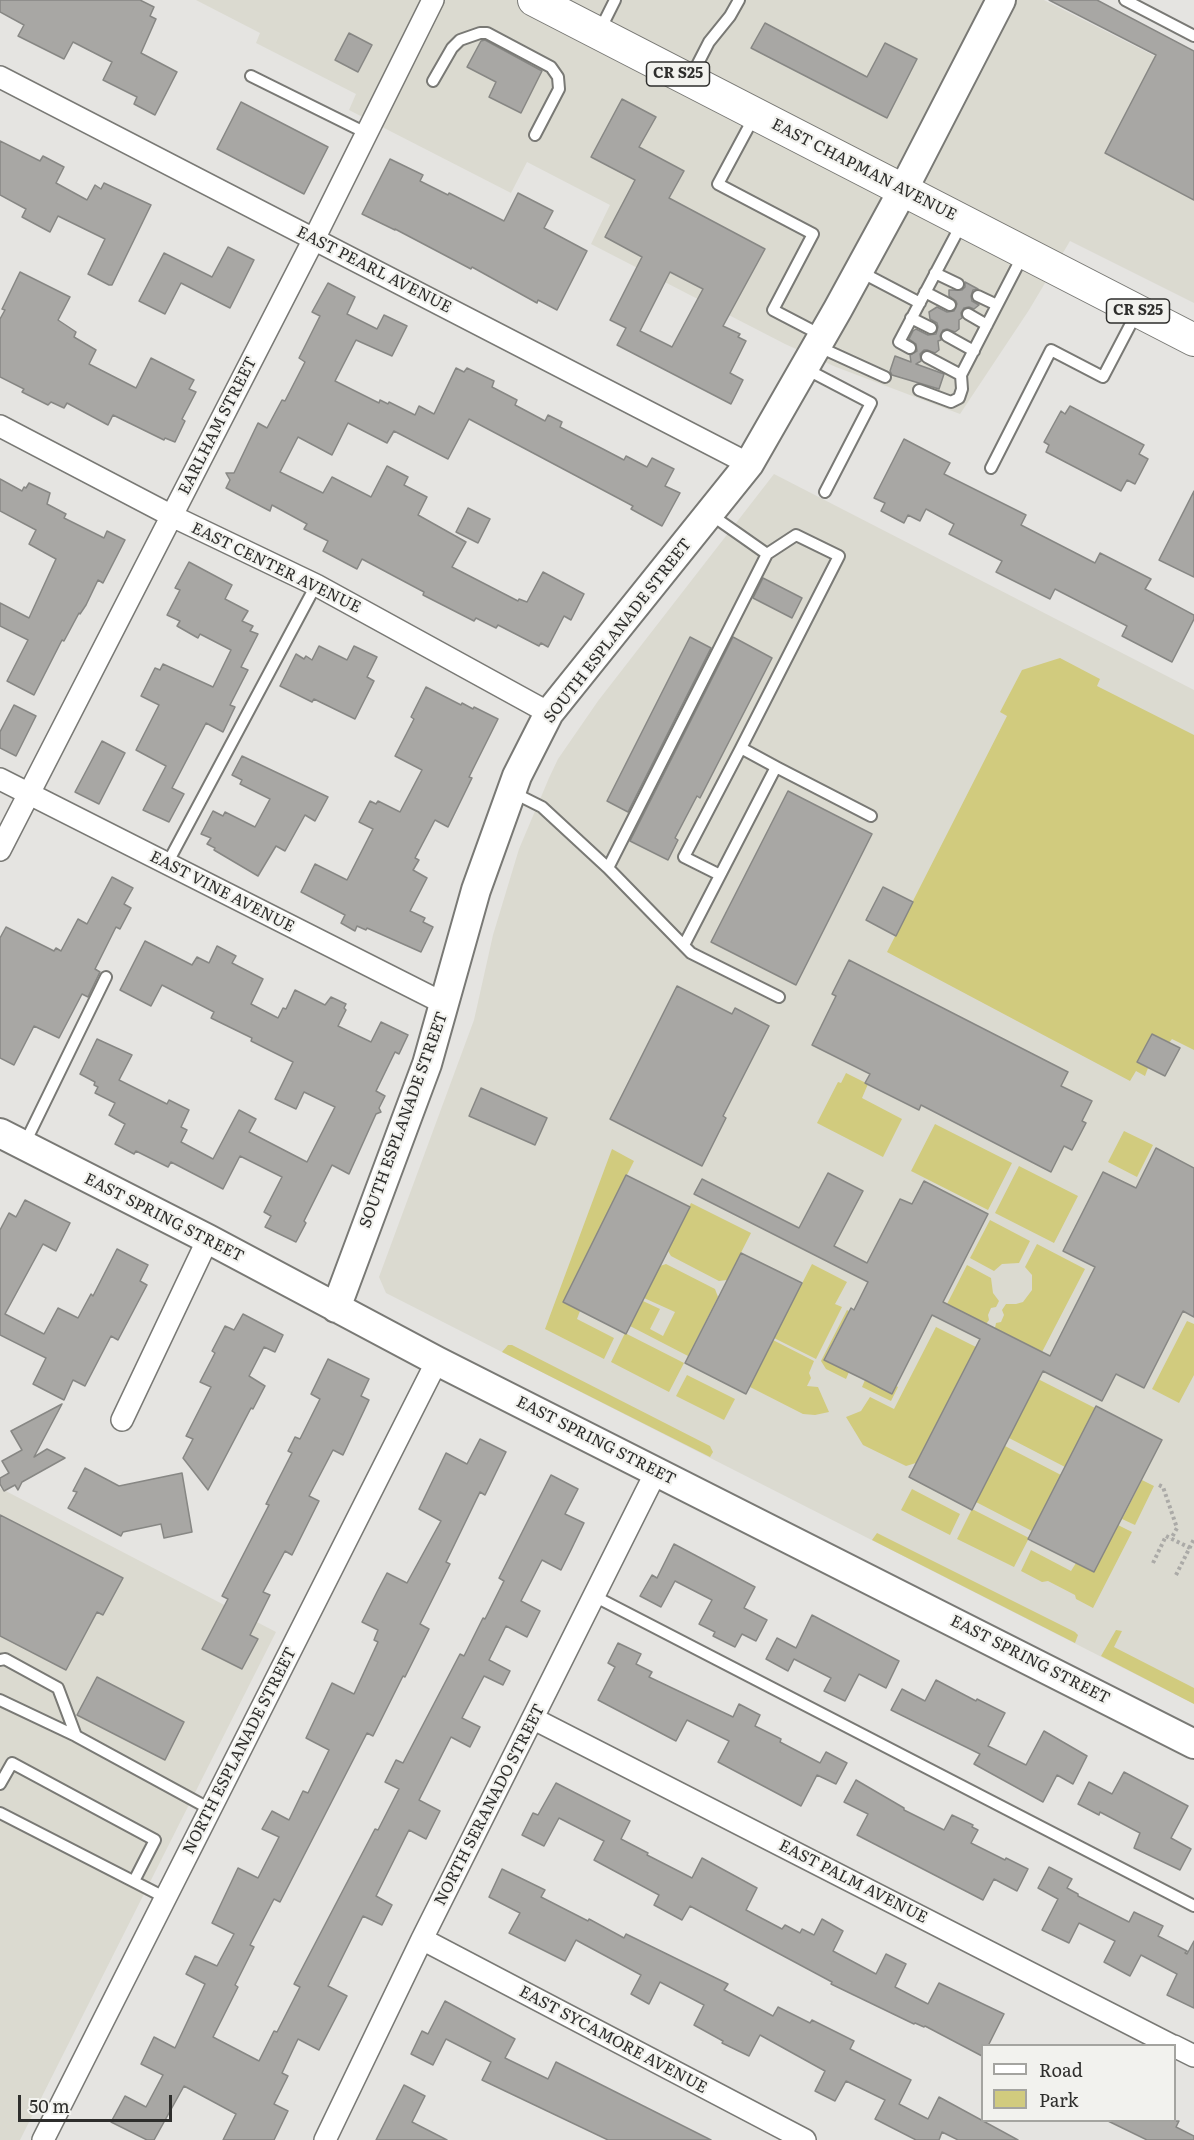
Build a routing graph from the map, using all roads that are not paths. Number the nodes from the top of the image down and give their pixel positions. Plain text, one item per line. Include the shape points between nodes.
1 (433, 0) edge
2 (534, 0) edge
3 (615, 0) edge
4 (738, 0) edge
5 (1001, 0) edge
6 (1125, 0) edge
7 (598, 33) junction
8 (1194, 36) edge
9 (251, 76) dead end
10 (0, 77) edge
11 (689, 80) junction
12 (433, 81) dead end
13 (756, 114) junction
14 (366, 133) junction
15 (535, 135) dead end
16 (903, 190) junction
17 (963, 221) junction
18 (314, 239) junction
19 (1024, 253) junction
20 (859, 271) junction
21 (935, 273) junction
22 (958, 284) dead end
23 (926, 292) junction
24 (978, 296) dead end
25 (920, 303) junction
26 (950, 305) dead end
27 (997, 305) junction
28 (1137, 311) junction
29 (968, 314) dead end
30 (911, 318) junction
31 (987, 325) junction
32 (931, 328) dead end
33 (947, 336) dead end
34 (1194, 340) edge
35 (910, 348) dead end
36 (814, 350) junction
37 (974, 351) junction
38 (927, 357) dead end
39 (961, 375) junction
40 (885, 377) dead end
41 (919, 390) dead end
42 (0, 426) edge
43 (749, 464) junction
44 (991, 468) dead end
45 (825, 492) dead end
46 (710, 514) junction
47 (172, 516) junction
48 (767, 554) junction
49 (316, 585) junction
50 (549, 713) junction
51 (741, 748) junction
52 (776, 767) junction
53 (0, 779) edge
54 (511, 792) junction
55 (29, 794) junction
56 (871, 816) dead end
57 (0, 850) edge
58 (167, 864) junction
59 (608, 868) junction
60 (720, 875) junction
61 (684, 945) junction
62 (106, 977) dead end
63 (779, 996) dead end
64 (445, 1004) junction
65 (12, 1139) edge
66 (208, 1239) junction
67 (336, 1308) junction
68 (437, 1361) junction
69 (122, 1420) dead end
70 (656, 1472) junction
71 (594, 1596) junction
72 (0, 1660) edge
73 (0, 1700) edge
74 (534, 1719) junction
75 (76, 1736) junction
76 (1194, 1744) edge
77 (0, 1784) edge
78 (210, 1809) junction
79 (0, 1814) edge
80 (134, 1881) junction
81 (166, 1898) junction
82 (1194, 1906) edge
83 (422, 1939) junction
84 (1170, 2044) edge
85 (1176, 2047) edge
86 (1194, 2056) edge
87 (43, 2140) edge
88 (325, 2140) edge
89 (805, 2140) edge

1 - 14 street, EARLHAM STREET
2 - 7 main road, EAST CHAPMAN AVENUE / CR S25
3 - 7 lane
4 - 11 lane
5 - 16 street, SOUTH ESPLANADE STREET
6 - 8 lane
7 - 11 main road, EAST CHAPMAN AVENUE / CR S25
9 - 14 lane
10 - 18 street, EAST PEARL AVENUE
11 - 13 main road, EAST CHAPMAN AVENUE / CR S25
12 - 15 lane via 452,48 460,40 480,33 542,62 555,71 559,89
13 - 16 main road, EAST CHAPMAN AVENUE / CR S25
13 - 36 lane via 718,184 813,234 772,310
14 - 18 street, EARLHAM STREET
16 - 17 main road, EAST CHAPMAN AVENUE / CR S25
16 - 20 street, SOUTH ESPLANADE STREET
17 - 19 main road, EAST CHAPMAN AVENUE / CR S25
17 - 21 lane
18 - 43 street, EAST PEARL AVENUE
18 - 47 street, EARLHAM STREET
19 - 27 lane
19 - 28 main road, EAST CHAPMAN AVENUE / CR S25
20 - 25 lane
20 - 36 street, SOUTH ESPLANADE STREET
21 - 22 lane
21 - 23 lane
23 - 25 lane
23 - 26 lane
24 - 27 lane
25 - 30 lane
27 - 31 lane
28 - 34 main road, EAST CHAPMAN AVENUE / CR S25
28 - 44 lane via 1103,377 1051,350
29 - 31 lane
30 - 32 lane
30 - 35 lane via 899,342
31 - 37 lane
33 - 37 lane
36 - 40 lane
36 - 43 street, SOUTH ESPLANADE STREET
36 - 45 lane via 871,403
37 - 39 lane
38 - 39 lane
39 - 41 lane via 959,398 951,402
42 - 47 street, EAST CENTER AVENUE
43 - 46 street, SOUTH ESPLANADE STREET
46 - 48 lane
46 - 50 street, SOUTH ESPLANADE STREET
47 - 49 street, EAST CENTER AVENUE
47 - 55 street, EARLHAM STREET
48 - 51 lane via 796,535 839,556
48 - 59 lane
49 - 50 street, EAST CENTER AVENUE
49 - 58 lane
50 - 54 street, SOUTH ESPLANADE STREET
51 - 52 lane
51 - 60 lane via 684,857
52 - 56 lane
52 - 60 lane
53 - 55 street, EAST VINE AVENUE
54 - 59 lane via 542,807
54 - 64 street, SOUTH ESPLANADE STREET via 476,890
55 - 57 street, EARLHAM STREET
55 - 58 street, EAST VINE AVENUE
58 - 64 street, EAST VINE AVENUE
59 - 61 lane
60 - 61 lane
61 - 63 lane via 691,953
62 - 65 lane
64 - 67 street, SOUTH ESPLANADE STREET via 427,1064
65 - 66 street, EAST SPRING STREET
66 - 67 street, EAST SPRING STREET
66 - 69 street
67 - 68 street, EAST SPRING STREET
68 - 70 street, EAST SPRING STREET
68 - 78 street, NORTH ESPLANADE STREET
70 - 71 street, NORTH SERANADO STREET
70 - 76 street, EAST SPRING STREET
71 - 74 street, NORTH SERANADO STREET
71 - 82 lane
72 - 75 lane via 5,1659 58,1688
73 - 75 lane
74 - 83 street, NORTH SERANADO STREET
74 - 84 street, EAST PALM AVENUE
75 - 78 lane
77 - 80 lane via 12,1763 155,1840
78 - 81 street, NORTH ESPLANADE STREET
79 - 80 lane
80 - 81 lane
81 - 87 street, NORTH ESPLANADE STREET
83 - 88 street, NORTH SERANADO STREET
83 - 89 street, EAST SYCAMORE AVENUE
85 - 86 street, EAST PALM AVENUE

